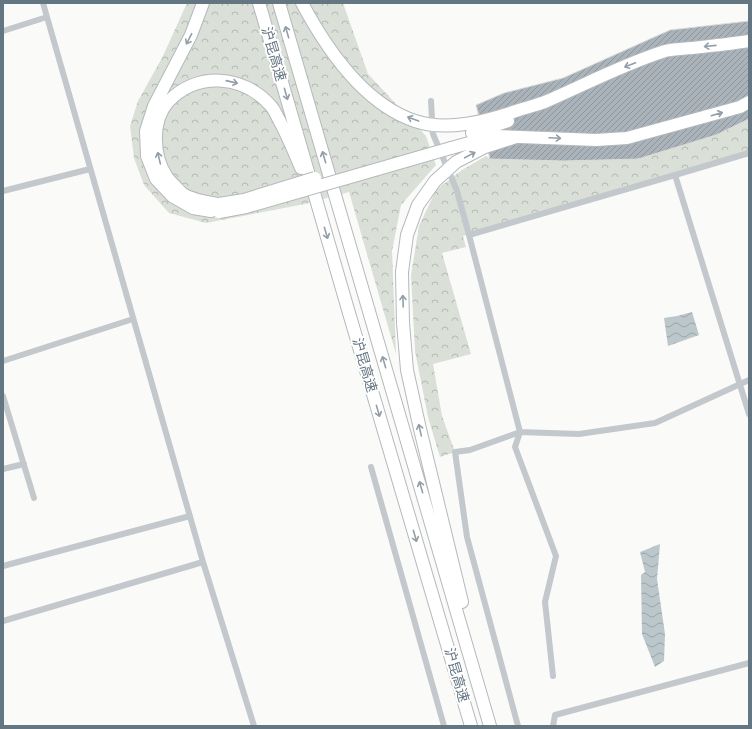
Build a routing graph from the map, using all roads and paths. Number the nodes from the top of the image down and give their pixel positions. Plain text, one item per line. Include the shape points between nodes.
1 (43, 3) edge
2 (203, 3) edge
3 (260, 3) edge
4 (279, 3) edge
5 (302, 3) edge
6 (47, 17) junction
7 (3, 31) edge
8 (749, 42) edge
9 (431, 101) dead end
10 (546, 102) junction
11 (749, 102) edge
12 (432, 119) dead end
13 (432, 129) dead end
14 (516, 137) junction
15 (451, 144) junction
16 (749, 153) edge
17 (446, 165) dead end
18 (90, 169) junction
19 (450, 174) dead end
20 (675, 175) junction
21 (3, 191) edge
22 (219, 208) junction
23 (320, 210) junction
24 (469, 235) junction
25 (133, 319) junction
26 (3, 361) edge
27 (749, 380) edge
28 (740, 384) junction
29 (3, 396) edge
30 (749, 414) edge
31 (520, 432) junction
32 (24, 464) junction
33 (371, 467) dead end
34 (3, 469) edge
35 (34, 498) dead end
36 (190, 516) junction
37 (203, 562) junction
38 (3, 566) edge
39 (3, 621) edge
40 (749, 663) edge
41 (554, 676) dead end
42 (254, 726) edge
43 (444, 726) edge
44 (472, 726) edge
45 (491, 726) edge
46 (518, 726) edge
47 (554, 726) edge

1 - 6 street
2 -> 22 highway via 191,35 154,106 146,131 146,156 156,179 172,196 193,208
3 -> 23 highway, 沪昆高速
45 -> 4 highway, 沪昆高速
10 -> 5 highway via 471,123 438,125 415,121 388,108 365,90 346,70 315,28
6 - 7 street
6 - 18 street
8 -> 10 highway via 666,51 606,74
9 - 12 street
10 - 15 highway via 531,114
14 -> 11 highway via 596,140 627,138 740,107
13 - 17 street
14 - 15 highway via 488,137
45 -> 14 highway via 478,660 407,370 402,272 407,235 418,206 435,181 456,162 485,147
15 - 22 highway, bridge via 246,207
16 - 20 street
18 - 21 street
18 - 25 street
19 - 24 street
20 - 24 street
20 - 28 street
22 -> 23 highway via 183,194 167,177 156,144 159,116 168,103 183,90 200,82 222,80 242,84 258,93 271,106
23 -> 44 highway, 沪昆高速
24 - 31 street
25 - 26 street
25 - 36 street
27 - 28 street
28 - 30 street
28 - 31 street via 655,423 579,434
29 - 32 street
31 - 41 street via 515,447 556,556 545,602
31 - 46 street via 470,450 455,452 467,537
32 - 34 street
32 - 35 street
33 - 43 street
36 - 37 street
36 - 38 street
37 - 39 street
37 - 42 street
40 - 47 street via 555,715

